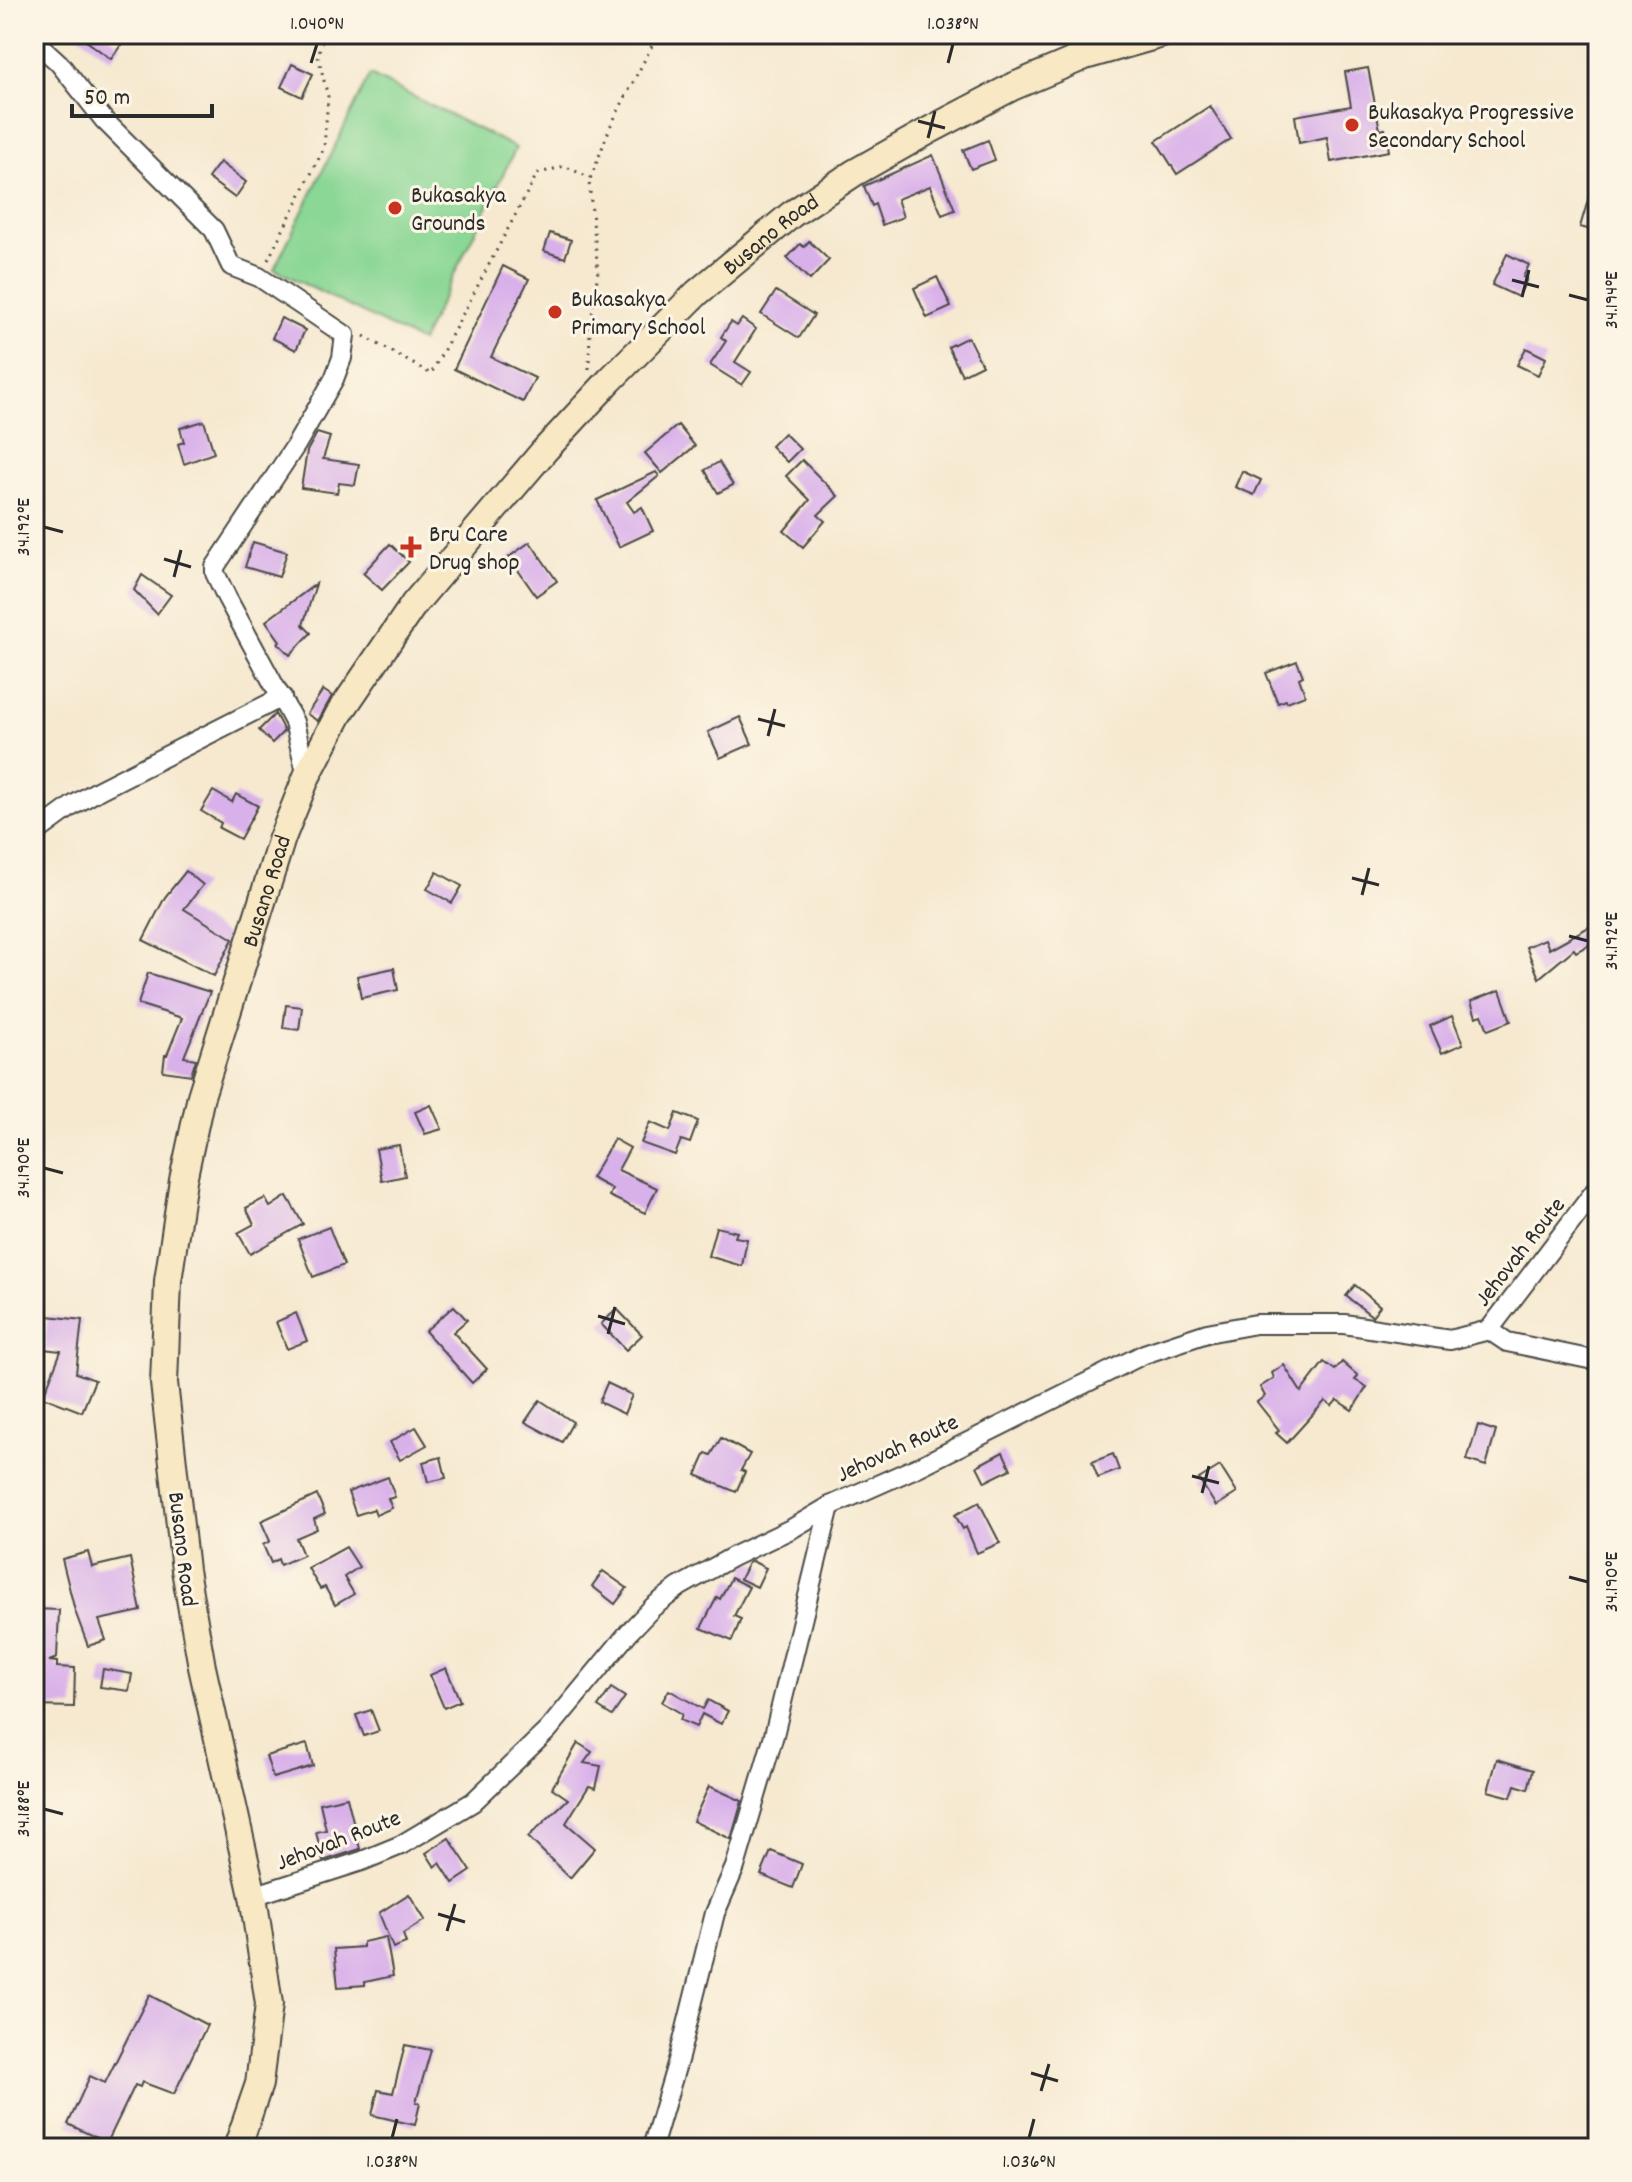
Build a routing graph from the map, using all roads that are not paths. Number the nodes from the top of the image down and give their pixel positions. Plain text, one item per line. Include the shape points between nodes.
1 (1162, 34) edge
2 (34, 40) edge
3 (282, 697) junction
4 (307, 776) junction
5 (34, 834) edge
6 (1598, 1187) edge
7 (1489, 1330) junction
8 (1598, 1361) edge
9 (830, 1506) junction
10 (253, 1896) junction
11 (237, 2148) edge
12 (652, 2148) edge

1 - 4 street, Busano Road via 1085,56 1012,87 854,173 792,214 697,293 588,404 414,604 339,714
2 - 3 street via 104,120 214,230 231,266 259,277 345,335 334,379 215,567
3 - 4 street
3 - 5 street via 99,790
4 - 10 street, Busano Road via 282,838 201,1096 168,1281 164,1383 185,1570
6 - 7 street, Jehovah Route
7 - 8 street via 1507,1342
7 - 9 street, Jehovah Route via 1450,1340 1344,1324 1256,1324 1207,1333 1144,1354
9 - 10 street, Jehovah Route via 679,1587 653,1607 548,1730 473,1802 388,1850
9 - 12 street via 774,1735 735,1867 715,1913
10 - 11 street, Busano Road via 267,1974 268,2028 259,2084

